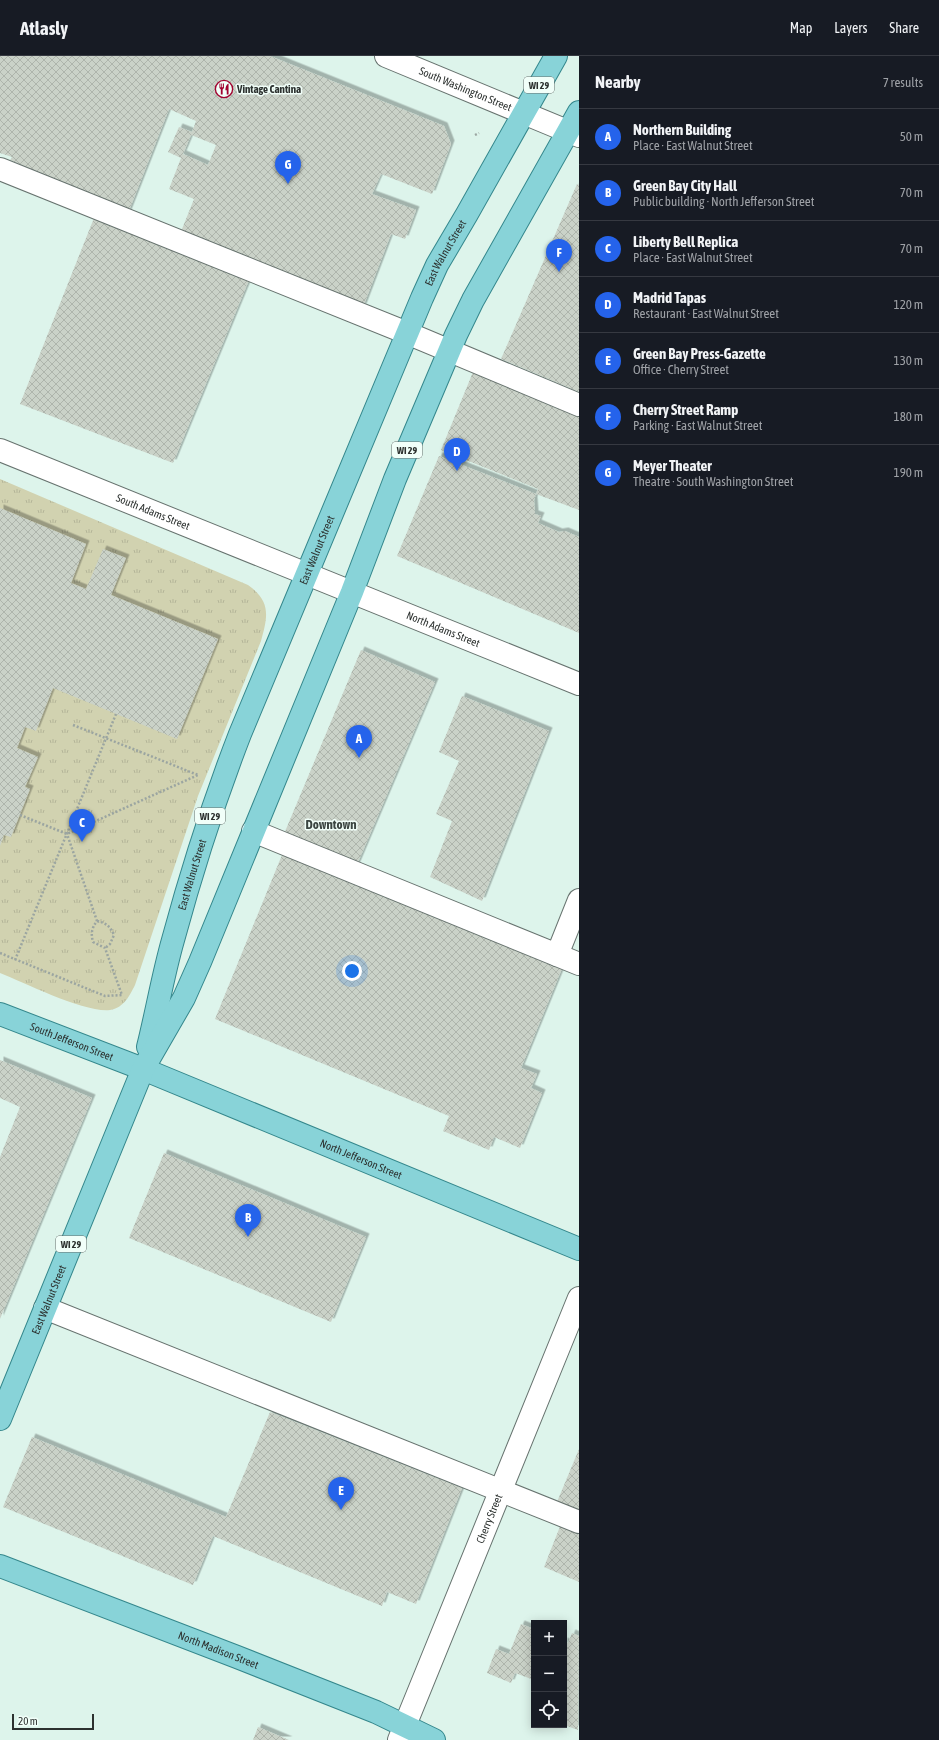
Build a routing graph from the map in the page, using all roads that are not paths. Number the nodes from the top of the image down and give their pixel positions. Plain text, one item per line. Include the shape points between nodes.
1 (386, 56) edge
2 (556, 56) edge
3 (579, 112) edge
4 (523, 113) junction
5 (574, 134) edge
6 (0, 170) edge
7 (407, 333) junction
8 (450, 351) junction
9 (579, 405) edge
10 (0, 450) edge
11 (307, 574) junction
12 (352, 592) junction
13 (579, 684) edge
14 (253, 831) junction
15 (579, 900) edge
16 (557, 955) junction
17 (579, 964) edge
18 (0, 1014) edge
19 (143, 1069) junction
20 (579, 1249) edge
21 (579, 1298) edge
22 (45, 1308) junction
23 (0, 1419) edge
24 (500, 1490) junction
25 (579, 1522) edge
26 (0, 1566) edge
27 (402, 1733) edge
28 (434, 1740) edge

1 - 4 street, South Washington Street
2 - 4 main road, East Walnut Street / WI 29
3 - 5 main road, East Walnut Street / WI 29
4 - 5 street, South Washington Street
4 - 7 main road, East Walnut Street / WI 29 via 437,265
5 - 8 main road, East Walnut Street / WI 29 via 473,300
6 - 7 street
7 - 8 street
7 - 11 main road, East Walnut Street / WI 29
8 - 9 street
8 - 12 main road, East Walnut Street / WI 29 via 395,479
10 - 11 street, South Adams Street
11 - 12 street, North Adams Street
11 - 19 main road, East Walnut Street / WI 29 via 218,791 173,941
12 - 13 street, North Adams Street
12 - 14 main road, East Walnut Street / WI 29
14 - 16 street
14 - 19 main road, East Walnut Street / WI 29 via 184,998
15 - 16 street
16 - 17 street
18 - 19 main road, South Jefferson Street
19 - 20 main road, North Jefferson Street
19 - 22 main road, East Walnut Street / WI 29
21 - 24 street, Cherry Street
22 - 23 main road, East Walnut Street / WI 29
22 - 24 street
24 - 25 street
24 - 27 street, Cherry Street
26 - 27 main road, North Madison Street via 237,1657
27 - 28 main road, North Madison Street

